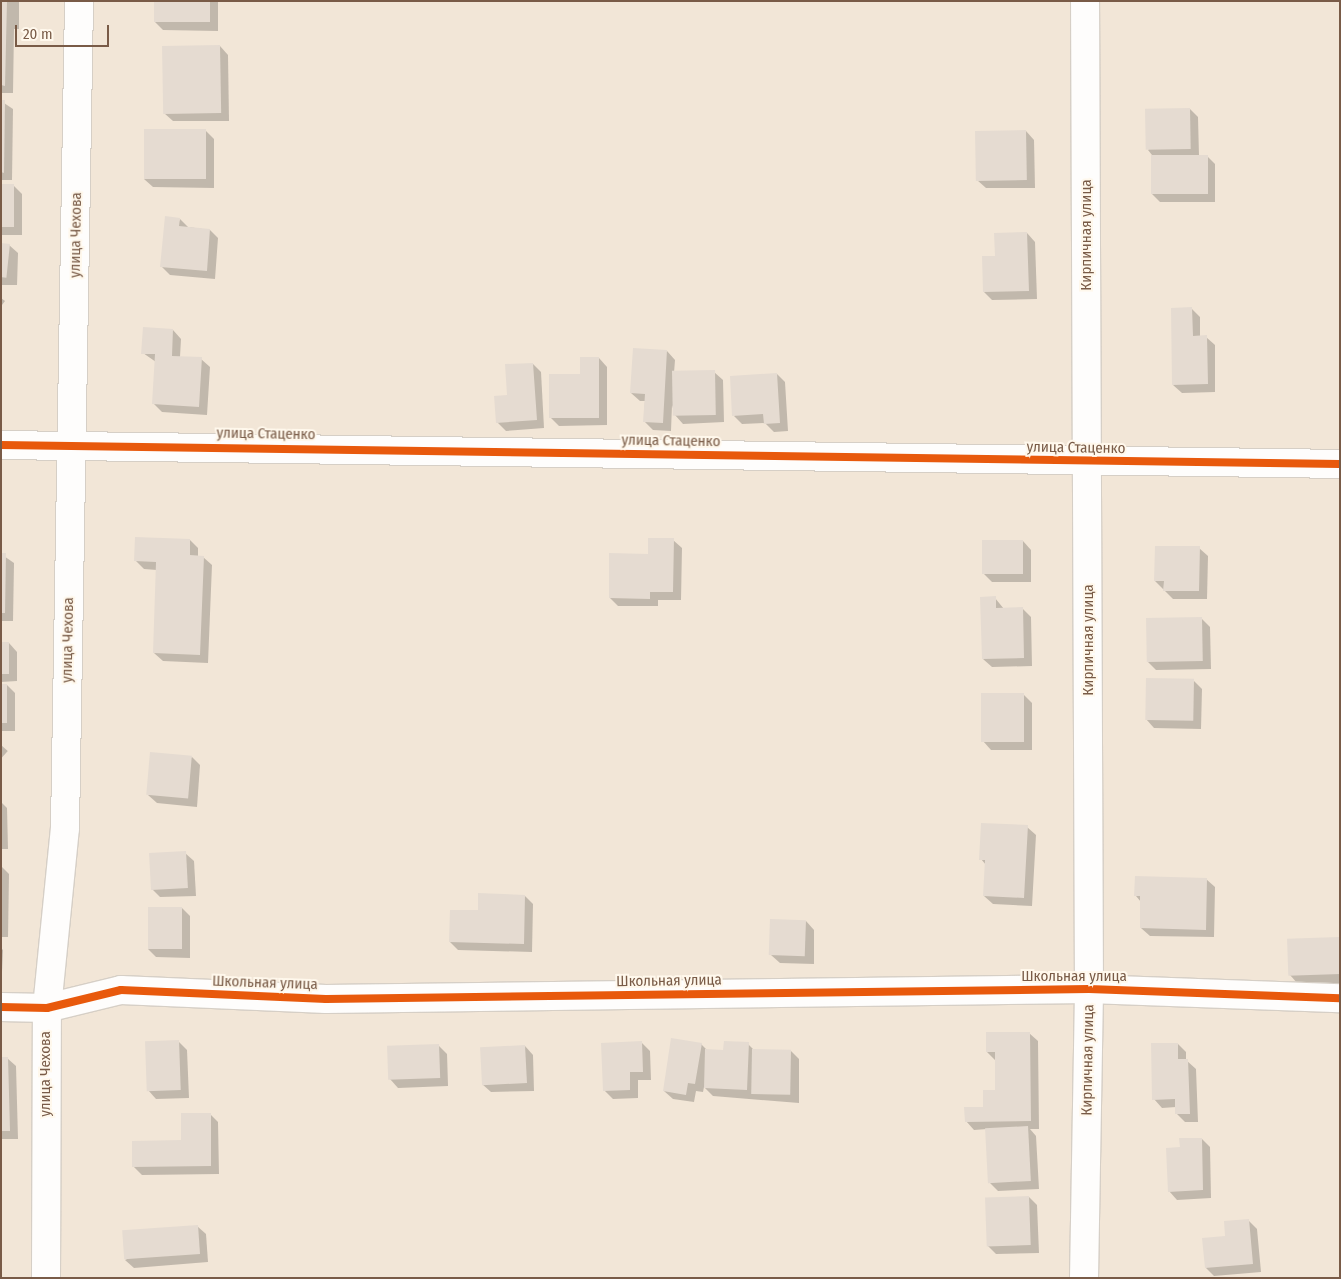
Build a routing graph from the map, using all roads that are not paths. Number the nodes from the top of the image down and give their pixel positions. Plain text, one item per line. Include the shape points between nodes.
1 (80, 1) edge
2 (1085, 1) edge
3 (72, 444) junction
4 (1, 445) edge
5 (1089, 462) junction
6 (1340, 464) edge
7 (1089, 990) junction
8 (1340, 998) edge
9 (1, 1007) edge
10 (47, 1008) junction
11 (46, 1278) edge
12 (1084, 1278) edge

1 - 3 street, улица Чехова
2 - 5 street, Кирпичная улица
3 - 4 street, улица Стаценко
3 - 5 street, улица Стаценко
3 - 10 street, улица Чехова via 65,828
5 - 6 street, улица Стаценко
5 - 7 street, Кирпичная улица
7 - 8 street, Школьная улица
7 - 10 street, Школьная улица via 326,999 121,990
7 - 12 street, Кирпичная улица
9 - 10 street, Школьная улица
10 - 11 street, улица Чехова

